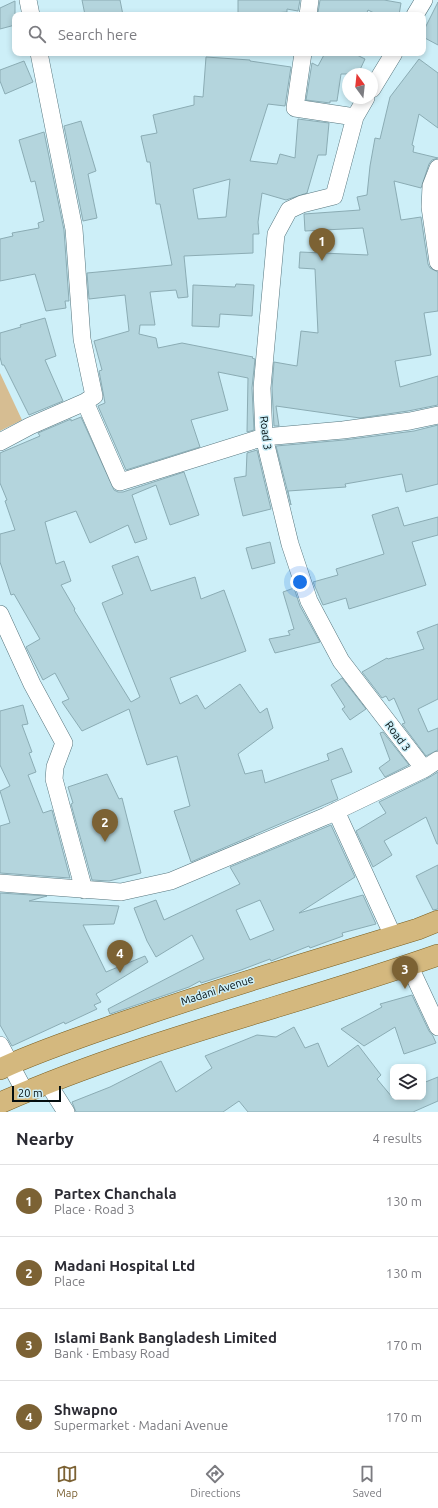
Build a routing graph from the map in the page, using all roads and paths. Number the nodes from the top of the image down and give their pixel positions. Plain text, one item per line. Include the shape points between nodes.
1 (28, 0) edge
2 (310, 0) edge
3 (424, 0) edge
4 (30, 12) edge
5 (308, 12) edge
6 (418, 12) edge
7 (40, 56) edge
8 (303, 56) edge
9 (392, 56) edge
10 (378, 79) edge
11 (363, 104) edge
12 (355, 117) junction
13 (438, 168) edge
14 (438, 262) edge
15 (86, 402) junction
16 (438, 415) edge
17 (264, 436) junction
18 (0, 442) edge
19 (0, 614) edge
20 (431, 765) edge
21 (336, 811) junction
22 (0, 883) edge
23 (84, 890) junction
24 (438, 921) edge
25 (394, 936) junction
26 (438, 955) edge
27 (409, 965) junction
28 (438, 1027) edge
29 (0, 1045) edge
30 (5, 1067) edge
31 (48, 1082) junction
32 (25, 1092) junction
33 (0, 1103) edge
34 (66, 1112) edge

1 - 4 street
2 - 5 street
3 - 6 street
7 - 15 street via 74,229 82,339 94,396
8 - 12 street via 295,108
9 - 10 street
11 - 12 street, Road 3
12 - 17 street, Road 3 via 334,196 289,210 276,234 262,388
13 - 14 street via 431,186 430,207
15 - 17 street via 120,482
15 - 18 street
16 - 17 street via 343,430
17 - 20 street, Road 3 via 290,544 310,601 341,661
19 - 23 street via 32,684 64,744 55,767 54,779
20 - 21 street
21 - 23 street via 171,881 121,892
21 - 25 street
22 - 23 street
24 - 25 main road, Madani Avenue
25 - 30 main road, Madani Avenue via 164,1008 68,1041
26 - 27 main road
27 - 28 street
27 - 31 main road
29 - 30 street
30 - 32 street
31 - 32 main road
31 - 34 street
32 - 33 main road

